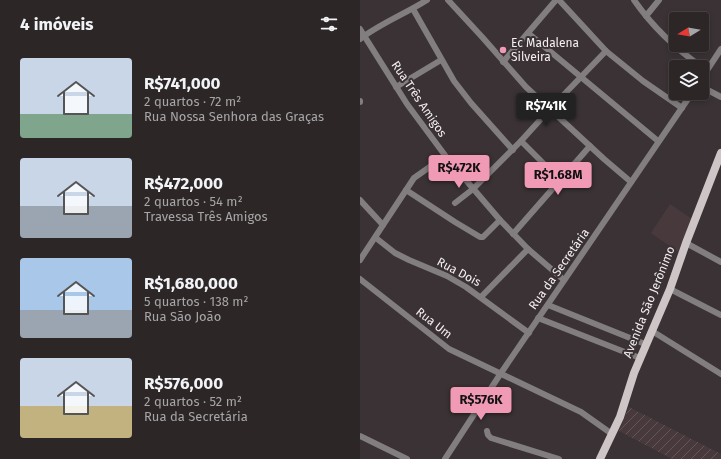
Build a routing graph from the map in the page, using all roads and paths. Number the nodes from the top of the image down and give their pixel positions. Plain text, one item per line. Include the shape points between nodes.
1 (427, 0) edge
2 (448, 0) edge
3 (558, 0) edge
4 (634, 0) edge
5 (659, 0) edge
6 (413, 9) junction
7 (646, 16) junction
8 (360, 29) edge
9 (528, 33) junction
10 (362, 37) edge
11 (721, 49) edge
12 (606, 51) junction
13 (441, 60) junction
14 (694, 60) edge
15 (503, 62) junction
16 (709, 62) edge
17 (581, 78) junction
18 (396, 87) junction
19 (709, 91) edge
20 (721, 98) edge
21 (687, 100) edge
22 (682, 108) junction
23 (550, 109) junction
24 (521, 141) junction
25 (658, 142) junction
26 (590, 146) junction
27 (513, 150) junction
28 (721, 153) edge
29 (447, 158) junction
30 (560, 180) junction
31 (631, 182) junction
32 (474, 189) junction
33 (406, 190) junction
34 (360, 200) edge
35 (456, 203) dead end
36 (500, 220) junction
37 (383, 225) junction
38 (513, 234) junction
39 (376, 238) junction
40 (686, 243) junction
41 (528, 249) junction
42 (360, 260) edge
43 (721, 262) edge
44 (360, 279) edge
45 (564, 280) junction
46 (670, 289) junction
47 (481, 297) junction
48 (548, 305) junction
49 (721, 315) edge
50 (538, 318) junction
51 (652, 331) junction
52 (529, 333) junction
53 (645, 344) junction
54 (640, 358) junction
55 (501, 373) junction
56 (721, 374) edge
57 (488, 432) dead end
58 (612, 434) junction
59 (360, 436) edge
60 (408, 459) edge
61 (445, 459) edge
62 (559, 459) edge
63 (600, 459) edge

1 - 6 street
2 - 15 street
3 - 9 street
3 - 12 street
4 - 7 street
5 - 7 street
6 - 10 street
6 - 13 street
7 - 14 street
8 - 10 street, Rua Três Amigos
9 - 15 street
9 - 17 street
10 - 18 street, Rua Três Amigos
11 - 16 street
12 - 17 street
12 - 22 street
13 - 18 street
13 - 27 street via 471,103
15 - 23 street
17 - 23 street
17 - 25 street
18 - 29 street, Rua Três Amigos
19 - 20 street
21 - 22 street, Rua da Secretária
22 - 25 street, Rua da Secretária
23 - 24 street
23 - 26 street
24 - 27 street
24 - 30 street
25 - 31 street, Rua da Secretária
26 - 30 street
26 - 31 street
27 - 32 street
28 - 40 main road, Avenida São Jerônimo
29 - 32 street, Rua Três Amigos
29 - 33 street via 414,178
30 - 38 street
31 - 45 street, Rua da Secretária
32 - 35 street
32 - 36 street, Rua Três Amigos
33 - 36 street via 480,237
33 - 37 street
34 - 37 street
36 - 38 street, Rua Três Amigos
37 - 39 street
38 - 41 street, Rua Três Amigos
39 - 42 street
39 - 47 street, Rua Dois via 394,253 447,276
40 - 43 street
40 - 46 main road, Avenida São Jerônimo
41 - 45 street, Rua Três Amigos
41 - 47 street
44 - 55 street, Rua Um via 450,349
45 - 48 street, Rua da Secretária
46 - 49 street
46 - 51 main road, Avenida São Jerônimo
47 - 52 street, Rua Dois
48 - 50 street, Rua da Secretária
48 - 53 street
50 - 52 street, Rua da Secretária
50 - 54 street
51 - 53 main road, Avenida São Jerônimo
51 - 56 street
52 - 55 street, Rua da Secretária
53 - 54 main road, Avenida São Jerônimo
54 - 58 main road, Avenida São Jerônimo
55 - 58 street, Rua Um via 581,412
55 - 61 street, Rua da Secretária
57 - 62 street via 491,438
58 - 63 main road, Avenida São Jerônimo
59 - 60 street

